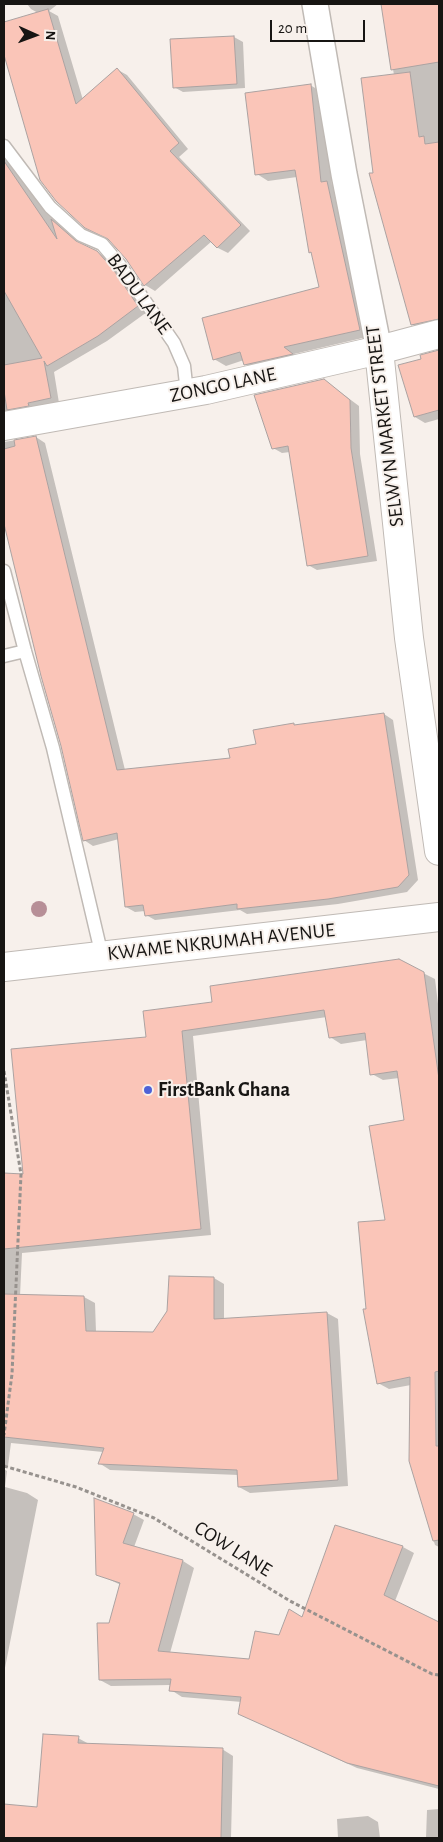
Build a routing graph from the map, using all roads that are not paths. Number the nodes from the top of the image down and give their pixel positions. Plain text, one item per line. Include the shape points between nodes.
1 (315, 4) edge
2 (4, 146) edge
3 (439, 334) edge
4 (378, 350) junction
5 (188, 393) junction
6 (4, 426) edge
7 (4, 571) edge
8 (25, 651) junction
9 (4, 656) edge
10 (439, 851) edge
11 (439, 917) edge
12 (102, 956) junction
13 (4, 968) edge

1 - 4 street, SELWYN MARKET STREET
2 - 5 lane, BADU LANE via 50,207 81,235 102,244 119,264 174,343 184,366
3 - 4 main road, ZONGO LANE
4 - 5 main road, ZONGO LANE
4 - 10 main road, SELWYN MARKET STREET via 409,638
5 - 6 main road, ZONGO LANE
7 - 8 lane
8 - 9 lane
8 - 12 lane via 53,748
11 - 12 main road, KWAME NKRUMAH AVENUE
12 - 13 main road, KWAME NKRUMAH AVENUE

